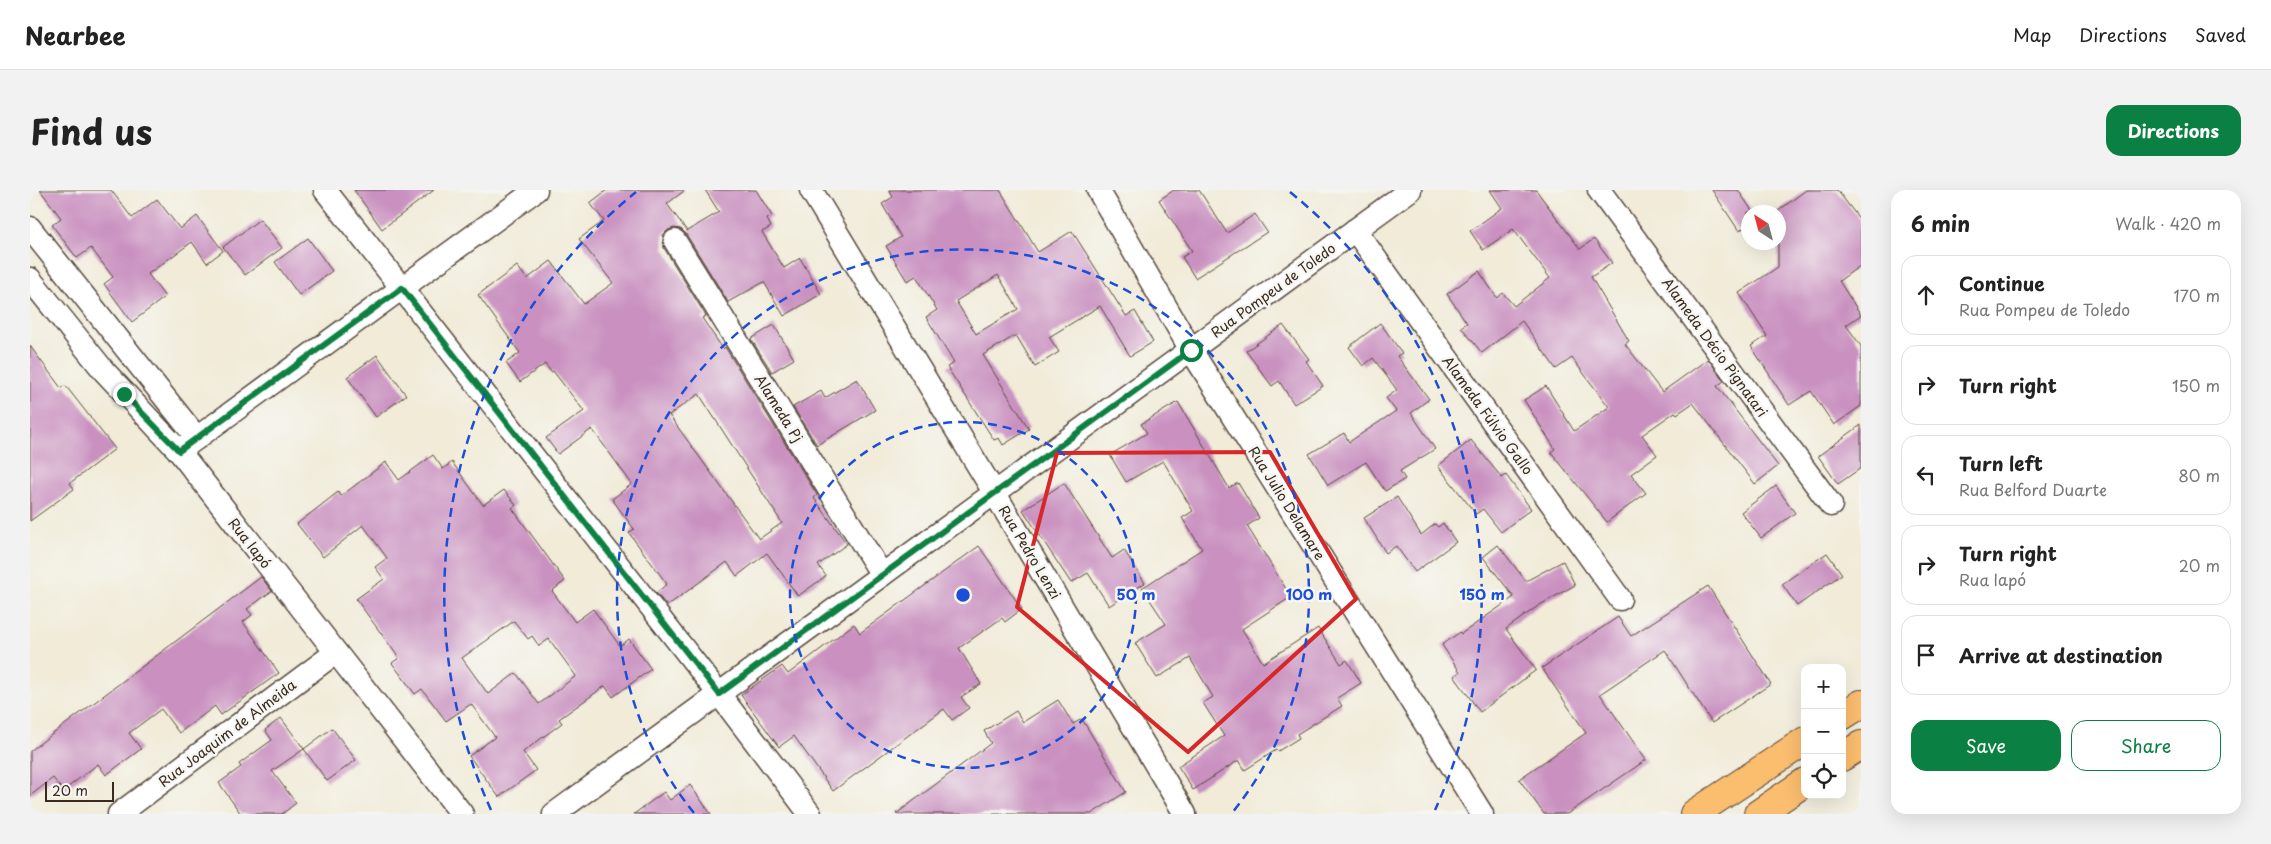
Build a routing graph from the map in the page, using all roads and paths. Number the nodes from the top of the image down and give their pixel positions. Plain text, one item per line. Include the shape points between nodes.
1 (325, 190) edge
2 (536, 190) edge
3 (811, 190) edge
4 (1098, 190) edge
5 (1410, 190) edge
6 (1599, 190) edge
7 (30, 228) edge
8 (1355, 230) junction
9 (675, 241) dead end
10 (30, 279) edge
11 (402, 288) junction
12 (1191, 350) junction
13 (188, 445) junction
14 (994, 492) junction
15 (1831, 504) dead end
16 (882, 575) junction
17 (1620, 599) dead end
18 (335, 653) junction
19 (719, 694) junction
20 (1861, 704) edge
21 (1846, 713) edge
22 (1801, 744) edge
23 (1861, 745) edge
24 (1846, 754) edge
25 (1801, 785) edge
26 (119, 814) edge
27 (462, 814) edge
28 (554, 814) edge
29 (810, 814) edge
30 (1185, 814) edge
31 (1482, 814) edge
32 (1694, 814) edge
33 (1758, 814) edge

1 - 11 street
2 - 11 street
3 - 14 street, Rua Pedro Lenzi
4 - 12 street, Rua Julio Delamare
5 - 8 street, Rua Pompeu de Toledo
6 - 15 street, Alameda Décio Pignatari
7 - 13 street, Rua Iapó
8 - 12 street, Rua Pompeu de Toledo
8 - 17 street, Alameda Fúlvio Gallo
9 - 16 street, Alameda Pj
10 - 13 street, Rua Iapó via 104,371
11 - 13 street
11 - 19 street
12 - 14 street, Rua Pompeu de Toledo
12 - 31 street, Rua Julio Delamare
13 - 18 street, Rua Iapó
14 - 16 street, Rua Pompeu de Toledo
14 - 30 street, Rua Pedro Lenzi
16 - 19 street, Rua Pompeu de Toledo
18 - 26 street, Rua Joaquim de Almeida
18 - 27 street, Rua Iapó
19 - 28 street, Rua Pompeu de Toledo
19 - 29 street
20 - 21 main road
22 - 32 main road
23 - 24 main road
25 - 33 main road

